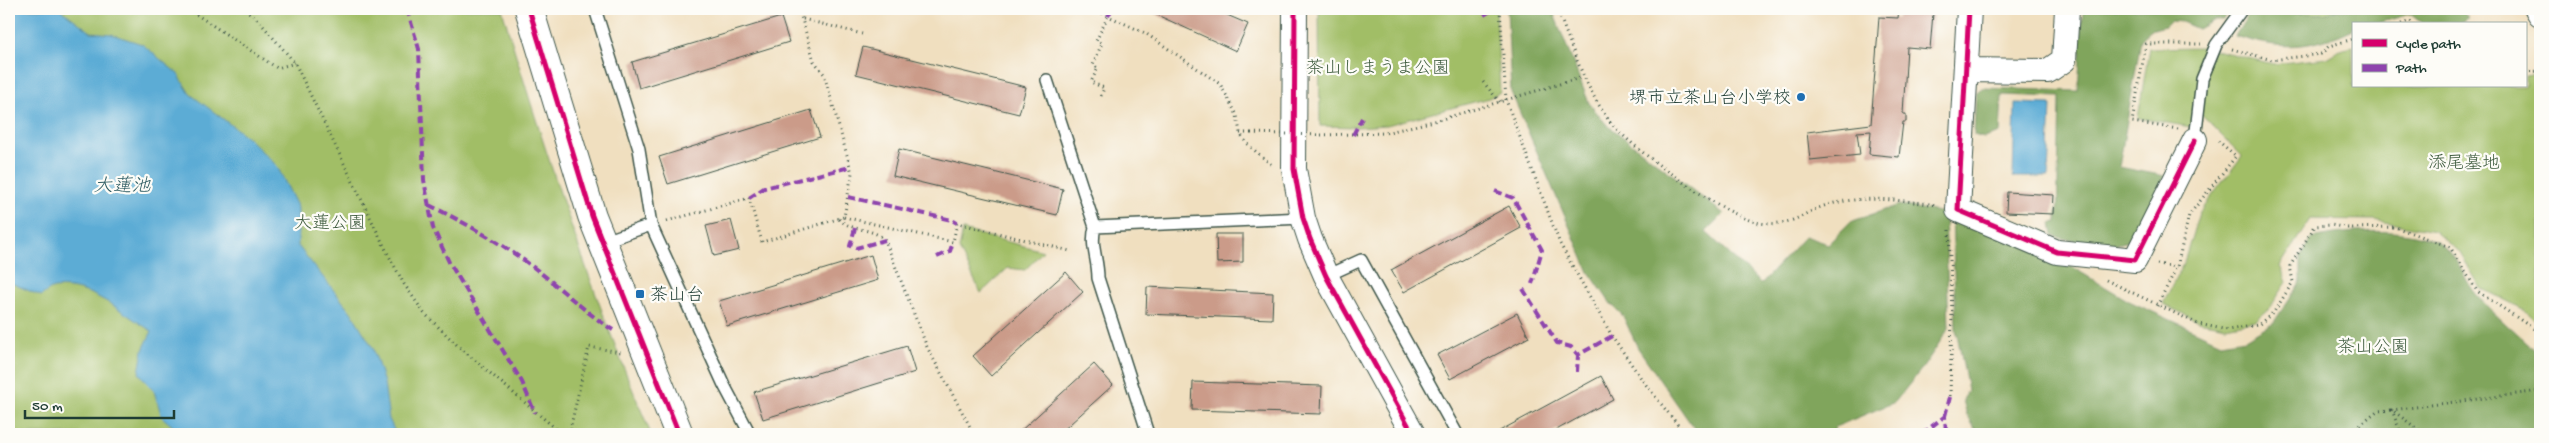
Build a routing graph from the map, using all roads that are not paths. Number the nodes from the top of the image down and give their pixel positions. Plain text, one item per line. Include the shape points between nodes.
1 (528, 9) edge
2 (595, 9) edge
3 (1295, 9) edge
4 (1969, 9) edge
5 (2067, 9) edge
6 (2242, 9) edge
7 (2537, 9) edge
8 (2540, 14) edge
9 (1966, 70) junction
10 (1047, 80) dead end
11 (2194, 140) joint
12 (1303, 218) junction
13 (651, 225) junction
14 (1095, 227) junction
15 (602, 242) junction
16 (1326, 276) junction
17 (679, 434) edge
18 (750, 434) edge
19 (1148, 434) edge
20 (1413, 434) edge
21 (1457, 434) edge

1 - 15 street
2 - 13 lane via 639,149
3 - 12 street via 1294,169
4 - 9 street
5 - 9 street via 2064,60 2059,66 2048,71
6 - 11 lane via 2216,45 2202,79
7 - 8 street
9 - 11 street via 1953,209 2057,252 2135,260
10 - 14 lane
12 - 14 lane
12 - 16 street
13 - 15 lane
13 - 18 lane via 724,385
14 - 19 lane via 1091,242 1098,262 1098,278
15 - 17 street
16 - 20 street
16 - 21 lane via 1361,260

